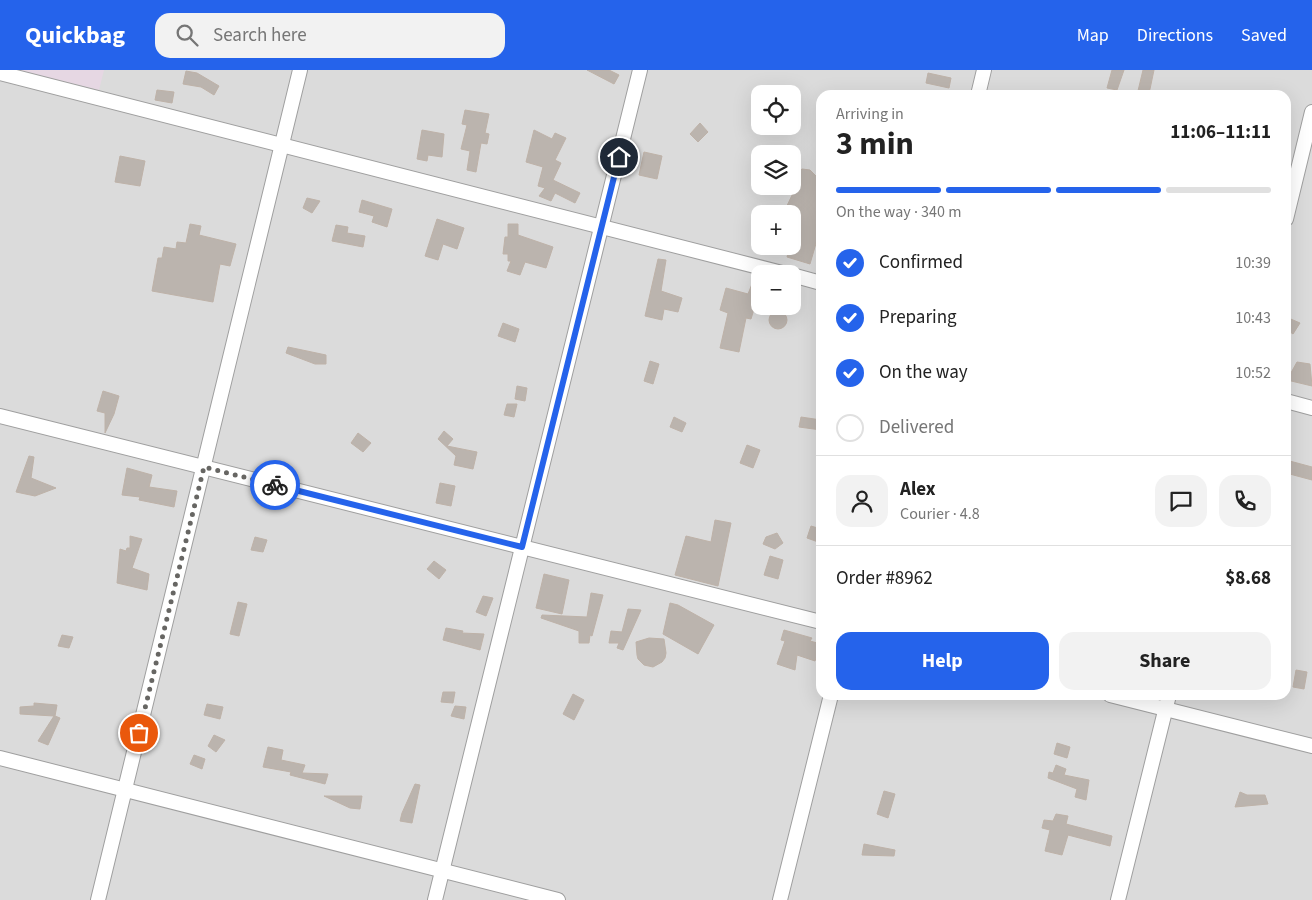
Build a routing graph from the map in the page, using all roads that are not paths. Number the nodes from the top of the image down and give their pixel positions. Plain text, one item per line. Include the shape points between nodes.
1 (300, 70) edge
2 (640, 70) edge
3 (984, 70) edge
4 (0, 73) edge
5 (979, 90) edge
6 (1312, 112) edge
7 (282, 145) junction
8 (1291, 198) edge
9 (602, 227) junction
10 (751, 265) edge
11 (801, 278) edge
12 (816, 282) edge
13 (1291, 402) edge
14 (1312, 408) edge
15 (0, 416) edge
16 (204, 467) junction
17 (522, 547) junction
18 (816, 621) edge
19 (829, 700) edge
20 (1130, 700) edge
21 (1168, 700) edge
22 (1165, 709) junction
23 (1312, 746) edge
24 (0, 758) edge
25 (125, 790) junction
26 (443, 871) junction
27 (98, 900) edge
28 (435, 900) edge
29 (558, 900) edge
30 (780, 900) edge
31 (1118, 900) edge

1 - 7 street
2 - 9 street
3 - 5 street
4 - 7 street
6 - 8 street
7 - 9 street
7 - 16 street
9 - 10 street
9 - 17 street
11 - 12 street
13 - 14 street
15 - 16 street
16 - 17 street
16 - 25 street
17 - 18 street
17 - 26 street
19 - 30 street
20 - 22 street
21 - 22 street
22 - 23 street
22 - 31 street
24 - 25 street
25 - 26 street
25 - 27 street
26 - 28 street
26 - 29 street

